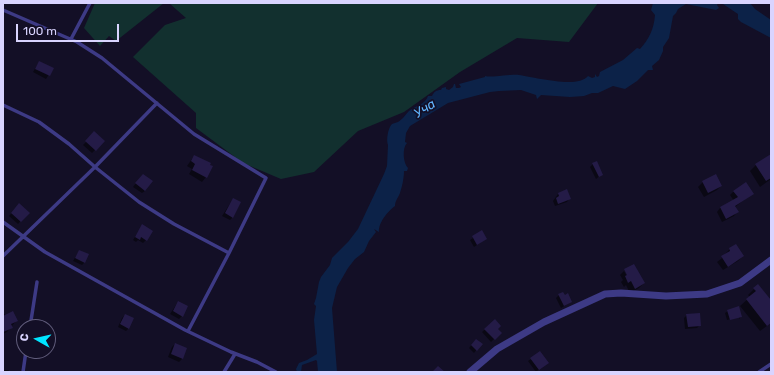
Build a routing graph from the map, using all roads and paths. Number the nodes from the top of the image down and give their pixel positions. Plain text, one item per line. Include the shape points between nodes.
1 (90, 3) edge
2 (3, 10) edge
3 (71, 40) junction
4 (157, 103) junction
5 (3, 105) edge
6 (95, 167) junction
7 (3, 222) edge
8 (23, 236) junction
9 (229, 253) junction
10 (3, 256) edge
11 (771, 260) edge
12 (37, 282) dead end
13 (31, 319) edge
14 (188, 331) junction
15 (235, 354) junction
16 (25, 359) edge
17 (771, 364) edge
18 (23, 372) edge
19 (224, 372) edge
20 (276, 372) edge
21 (470, 372) edge
22 (759, 372) edge

1 - 3 lane
2 - 3 lane
3 - 4 lane via 102,58
4 - 6 lane
4 - 9 lane via 194,134 266,178
5 - 6 lane via 40,122
6 - 8 lane
6 - 9 lane via 139,202
7 - 8 lane
8 - 10 lane
8 - 14 lane via 45,252
9 - 14 lane
11 - 21 street via 740,283 707,294 606,294 544,322 497,349
12 - 13 lane
14 - 15 lane
15 - 19 lane
15 - 20 lane
16 - 18 lane
17 - 22 lane

